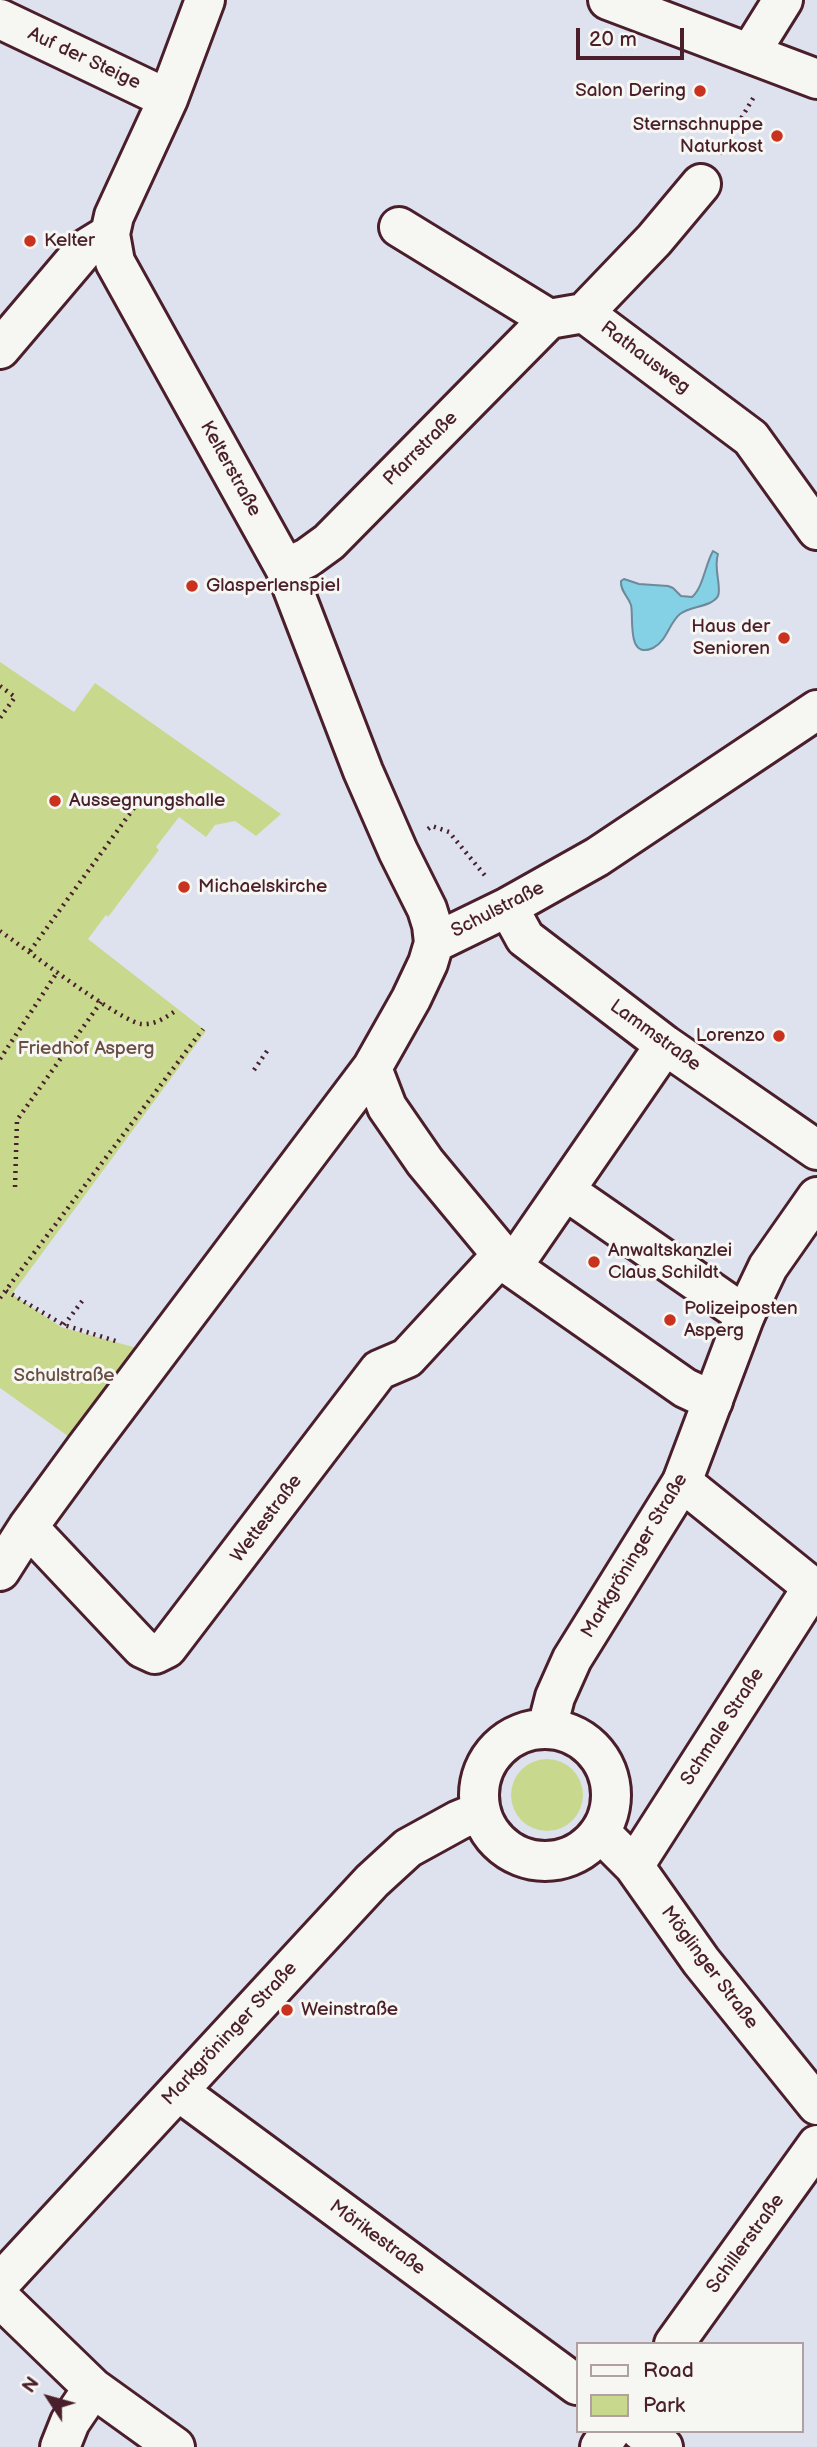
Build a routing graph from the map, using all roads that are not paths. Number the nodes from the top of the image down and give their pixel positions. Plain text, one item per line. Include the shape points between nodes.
1 (205, 0) edge
2 (608, 0) edge
3 (783, 0) edge
4 (0, 19) edge
5 (762, 58) junction
6 (817, 79) edge
7 (168, 99) junction
8 (701, 184) road end
9 (399, 227) dead end
10 (110, 234) junction
11 (567, 316) junction
12 (0, 349) edge
13 (817, 530) edge
14 (285, 568) junction
15 (817, 710) edge
16 (509, 907) junction
17 (434, 943) junction
18 (665, 1045) junction
19 (372, 1068) junction
20 (817, 1150) edge
21 (566, 1191) junction
22 (811, 1219) edge
23 (507, 1261) junction
24 (745, 1315) junction
25 (713, 1401) junction
26 (682, 1482) junction
27 (28, 1527) junction
28 (0, 1571) edge
29 (814, 1589) edge
30 (547, 1728) junction
31 (481, 1811) junction
32 (600, 1832) junction
33 (634, 1866) junction
34 (178, 2091) junction
35 (817, 2105) edge
36 (817, 2145) edge
37 (1, 2282) edge
38 (675, 2342) edge
39 (576, 2384) edge
40 (93, 2388) junction
41 (644, 2433) edge
42 (60, 2447) edge
43 (175, 2447) edge
44 (663, 2447) edge

1 - 7 street
2 - 5 street
3 - 5 street
4 - 7 street, Auf der Steige
5 - 6 street
7 - 10 street
8 - 11 street, Pfarrstraße via 654,240
9 - 11 street, Rathausweg
10 - 12 street via 84,250
10 - 14 street, Kelterstraße via 115,262
11 - 13 street, Rathausweg via 751,438
11 - 14 street, Pfarrstraße via 329,542
14 - 17 street, Kelterstraße via 363,771 427,909
15 - 16 street, Schulstraße via 597,857
16 - 17 street, Schulstraße
16 - 18 street, Lammstraße via 525,938
17 - 19 street, Schulstraße via 411,999
18 - 20 street, Lammstraße
18 - 21 street, Wettestraße
19 - 23 street via 387,1107 425,1162
19 - 27 street, Schulstraße
21 - 23 street, Wettestraße
21 - 24 street
22 - 24 street, Markgröninger Straße via 768,1268
23 - 25 street via 685,1388
23 - 27 street, Wettestraße via 407,1358 379,1370 167,1648 155,1654 142,1648
24 - 25 street, Markgröninger Straße
25 - 26 street, Markgröninger Straße
26 - 29 street
26 - 30 street, Markgröninger Straße via 572,1659
27 - 28 street, Schulstraße
29 - 33 street, Schmale Straße
30 - 31 street via 527,1731 494,1753 479,1790
30 - 32 street via 570,1733 590,1746 604,1765 611,1787 610,1811
31 - 32 street via 491,1834 510,1851 534,1860 559,1860 583,1850
31 - 34 street, Markgröninger Straße via 408,1848
32 - 33 street, Möglinger Straße
33 - 35 street, Möglinger Straße via 701,1961
34 - 37 street, Markgröninger Straße
34 - 39 street, Mörikestraße
36 - 38 street, Schillerstraße
37 - 40 street
40 - 42 street via 70,2421
40 - 43 street
41 - 44 street

